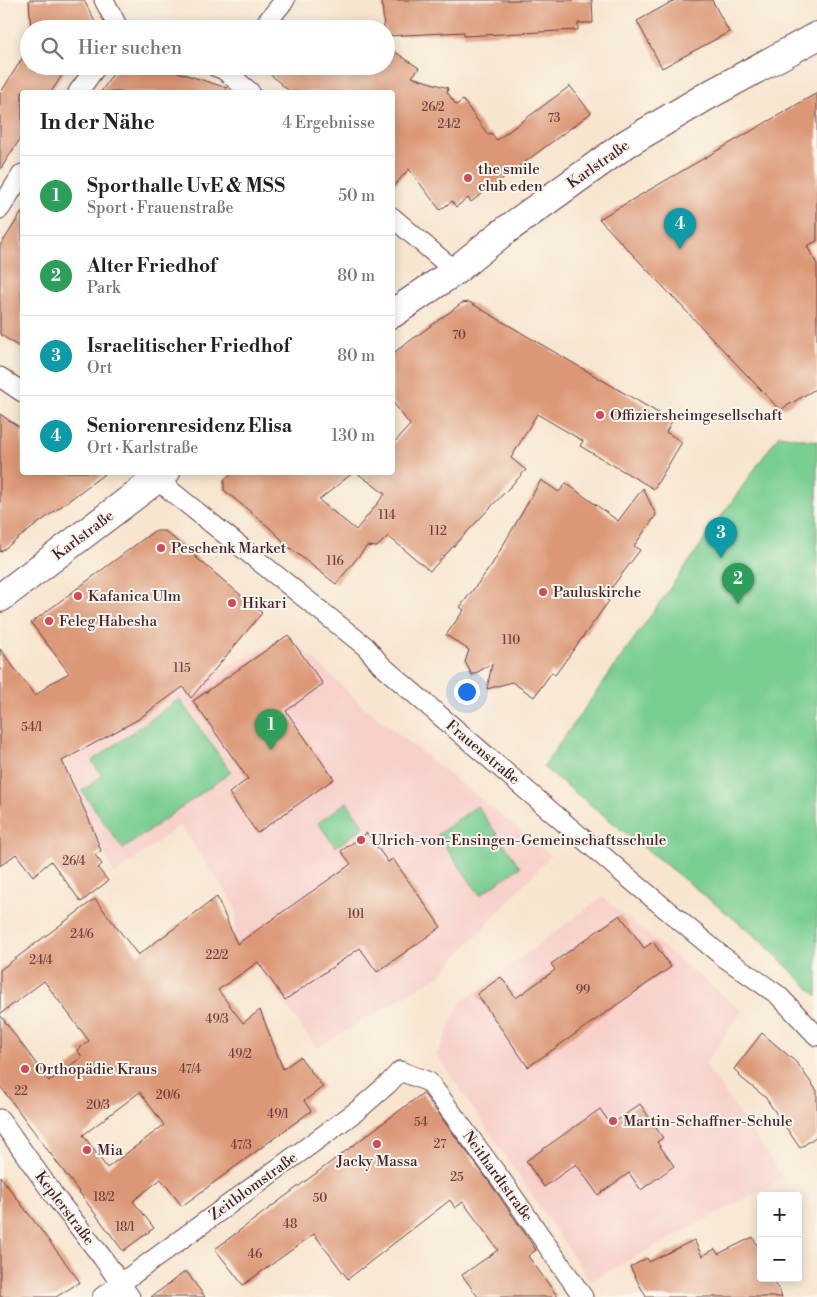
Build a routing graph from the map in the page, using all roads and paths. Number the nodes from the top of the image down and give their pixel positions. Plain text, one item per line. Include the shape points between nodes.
1 (104, 0) edge
2 (285, 0) edge
3 (114, 20) edge
4 (268, 20) edge
5 (817, 36) edge
6 (90, 75) edge
7 (231, 75) edge
8 (79, 90) edge
9 (248, 90) edge
10 (20, 177) edge
11 (0, 209) edge
12 (395, 220) edge
13 (455, 271) junction
14 (395, 312) edge
15 (0, 377) edge
16 (20, 391) edge
17 (156, 475) edge
18 (0, 598) edge
19 (817, 1036) edge
20 (400, 1071) joint
21 (0, 1119) edge
22 (125, 1290) edge
23 (582, 1295) edge
24 (102, 1297) edge

1 - 3 street
2 - 4 street
5 - 13 main road, Karlstraße via 626,144
6 - 8 street
7 - 9 street
10 - 11 street
12 - 13 street
13 - 14 main road, Karlstraße
15 - 16 street
17 - 18 main road, Karlstraße
17 - 19 street, Frauenstraße via 366,647 381,665 625,875 722,956 778,996
20 - 22 street, Zeitblomstraße via 376,1096
20 - 23 street, Neithardtstraße via 429,1082
21 - 22 street, Keplerstraße
22 - 24 street, Zeitblomstraße

